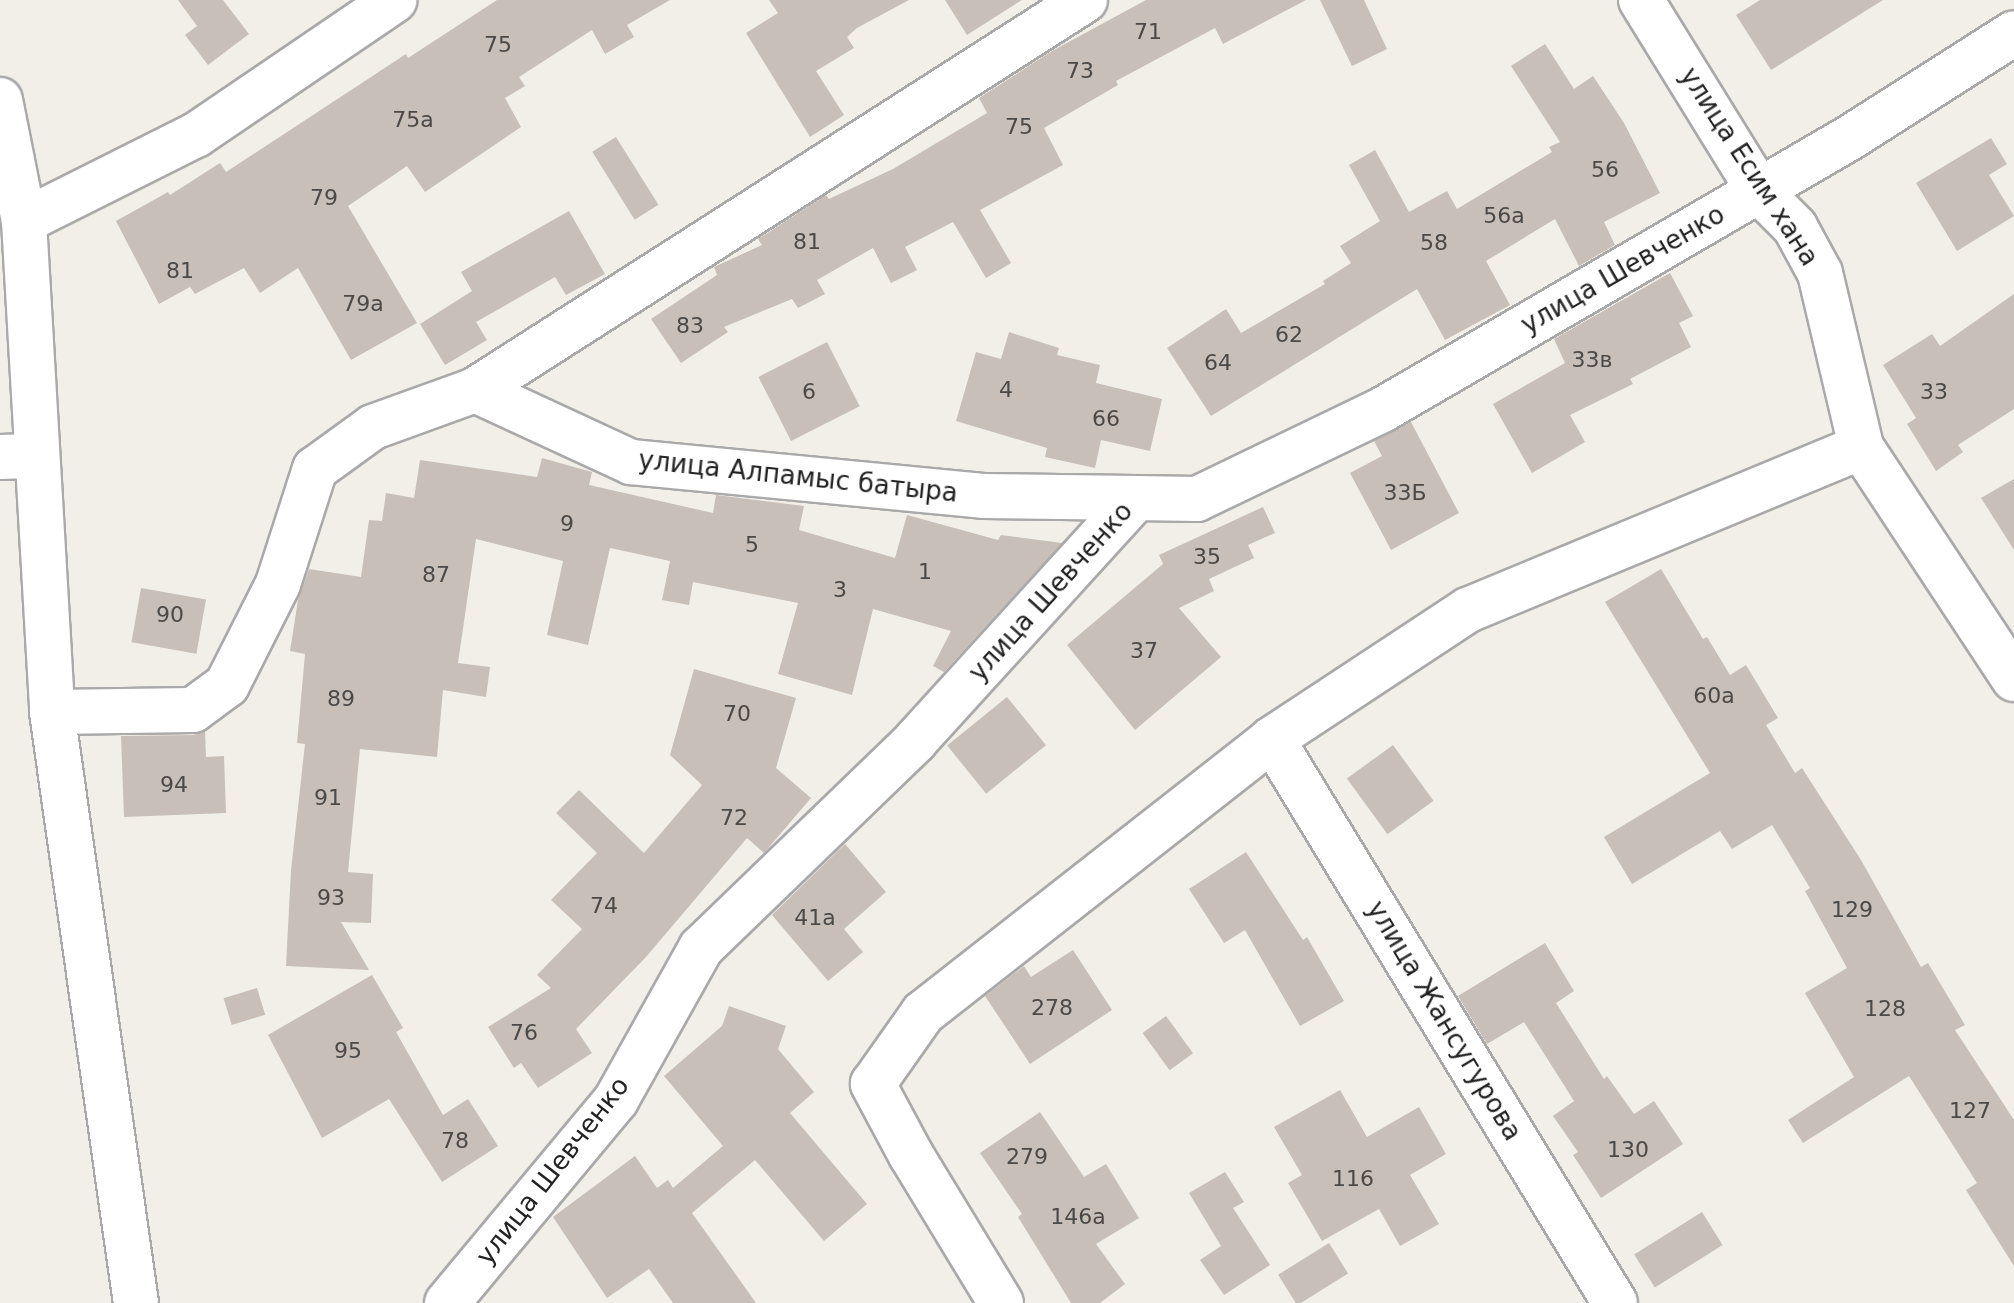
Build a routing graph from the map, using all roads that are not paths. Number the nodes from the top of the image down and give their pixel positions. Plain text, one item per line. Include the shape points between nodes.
1 (395, 0) edge
2 (1085, 0) edge
3 (1641, 0) edge
4 (2014, 33) edge
5 (0, 100) edge
6 (1759, 191) junction
7 (24, 221) junction
8 (475, 390) junction
9 (1861, 447) junction
10 (19, 457) edge
11 (1136, 498) junction
12 (2014, 679) edge
13 (52, 712) junction
14 (1272, 739) junction
15 (988, 1298) edge
16 (136, 1303) edge
17 (447, 1303) edge
18 (1615, 1303) edge

1 - 7 street via 196,135
2 - 8 street
3 - 6 street, улица Есим хана
4 - 6 street, улица Шевченко
5 - 7 street
6 - 9 street, улица Есим хана via 1795,227 1820,273
6 - 11 street, улица Шевченко via 1382,410 1197,499
7 - 10 street
8 - 11 street, улица Алпамыс батыра via 631,462 985,496
8 - 13 street via 373,427 315,469 278,584 227,685 193,710
9 - 12 street, улица Есим хана
9 - 14 street via 1468,610
10 - 13 street
11 - 17 street, улица Шевченко via 915,741 701,948 616,1100
13 - 16 street
14 - 15 street via 923,1013 873,1084
14 - 18 street, улица Жансугурова

